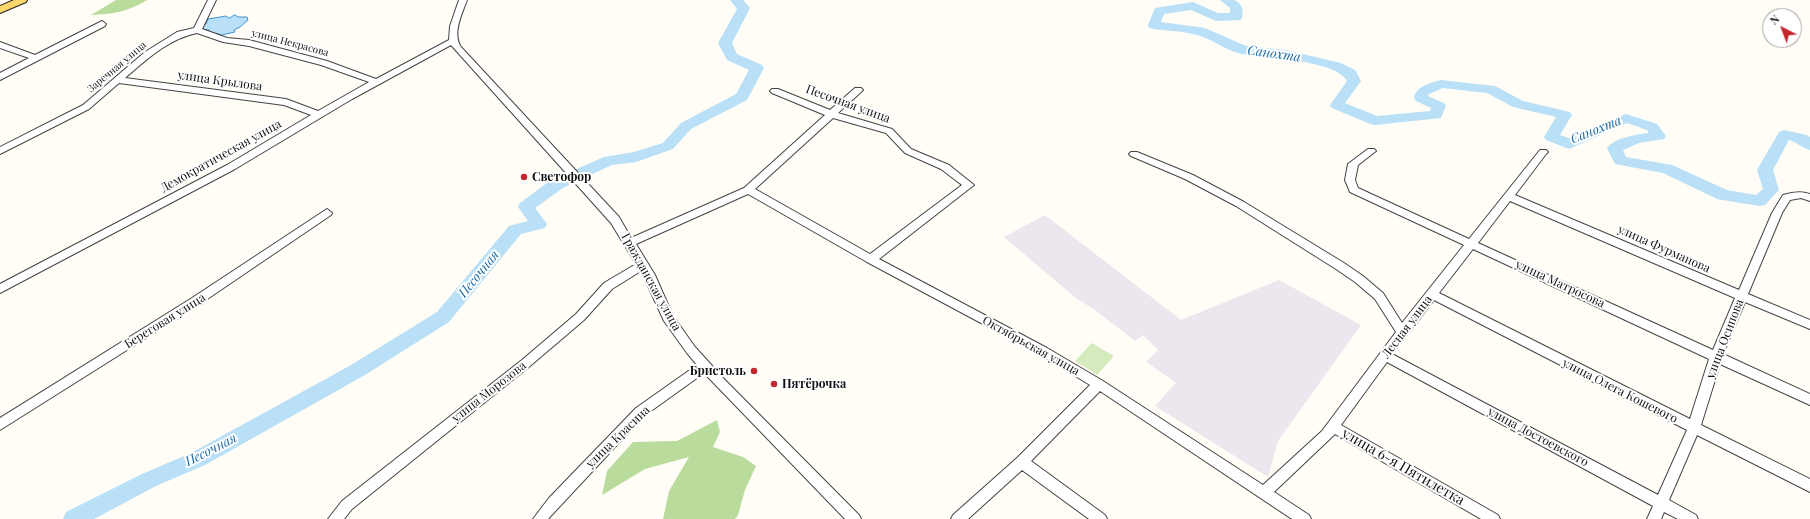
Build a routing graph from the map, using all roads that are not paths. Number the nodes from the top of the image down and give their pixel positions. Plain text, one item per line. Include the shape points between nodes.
1 (22, 0) edge
2 (212, 0) edge
3 (463, 0) edge
4 (0, 10) edge
5 (102, 24) dead end
6 (197, 30) junction
7 (453, 41) junction
8 (1, 47) edge
9 (36, 58) junction
10 (0, 77) edge
11 (116, 80) junction
12 (376, 82) junction
13 (858, 90) dead end
14 (775, 91) dead end
15 (831, 114) junction
16 (319, 115) junction
17 (0, 151) edge
18 (1371, 151) dead end
19 (1543, 152) dead end
20 (1134, 154) dead end
21 (748, 190) junction
22 (1509, 196) junction
23 (1805, 197) edge
24 (327, 213) dead end
25 (629, 243) junction
26 (1472, 243) junction
27 (871, 259) junction
28 (643, 266) junction
29 (0, 289) edge
30 (1432, 294) junction
31 (1741, 297) junction
32 (1810, 325) edge
33 (1402, 332) junction
34 (1385, 356) junction
35 (1716, 356) junction
36 (705, 366) junction
37 (1099, 384) junction
38 (1810, 400) edge
39 (0, 425) edge
40 (1333, 427) junction
41 (1694, 428) junction
42 (1022, 462) junction
43 (1810, 486) edge
44 (1263, 492) junction
45 (1662, 503) junction
46 (335, 519) edge
47 (540, 519) edge
48 (854, 519) edge
49 (958, 519) edge
50 (1100, 519) edge
51 (1304, 519) edge
52 (1493, 519) edge
53 (1654, 519) edge
54 (1691, 519) edge

1 - 4 main road
2 - 6 street
3 - 7 street via 454,26
5 - 9 street
6 - 11 street, Заречная улица via 180,34 148,54
6 - 12 street, улица Некрасова via 226,40 249,42
7 - 12 street, Демократическая улица
7 - 25 street, Гражданская улица via 615,220
8 - 9 street
9 - 10 street
11 - 16 street, улица Крылова via 286,102
11 - 17 street, Заречная улица via 86,107
12 - 16 street, Демократическая улица
13 - 15 street
14 - 15 street, Песочная улица
15 - 21 street
15 - 27 street, Песочная улица via 889,131 908,151 945,167 969,186
16 - 29 street, Демократическая улица via 231,167
18 - 26 street, улица Матросова via 1353,164 1350,180 1354,190
19 - 22 street, Лесная улица
20 - 33 street via 1189,177 1240,204 1360,279 1379,296
21 - 25 street
21 - 27 street, Октябрьская улица
22 - 26 street, Лесная улица
22 - 31 street, улица Фурманова
23 - 31 street, улица Осипова via 1787,197 1777,213
24 - 39 street, Береговая улица via 196,301
25 - 28 street, Гражданская улица
26 - 30 street, Лесная улица
26 - 35 street, улица Матросова
27 - 37 street, Октябрьская улица via 1043,351
28 - 36 street, Гражданская улица via 668,318
28 - 46 street, улица Морозова via 608,286 580,317 347,505
30 - 33 street, Лесная улица
30 - 41 street, улица Олега Кошевого
31 - 32 street, улица Фурманова
31 - 35 street, улица Осипова
33 - 34 street, Лесная улица
34 - 40 street, Лесная улица
34 - 45 street, улица Достоевского
35 - 38 street, улица Матросова
35 - 41 street, улица Осипова
36 - 47 street, улица Красина via 640,412
36 - 48 street, Гражданская улица
37 - 42 street
37 - 44 street, Октябрьская улица
40 - 44 street, Лесная улица
40 - 52 street, улица 6-я Пятилетка
41 - 43 street, улица Олега Кошевого
41 - 45 street, улица Осипова
42 - 49 street
42 - 50 street
44 - 51 street, Октябрьская улица
45 - 53 street, улица Осипова
45 - 54 street, улица Достоевского

